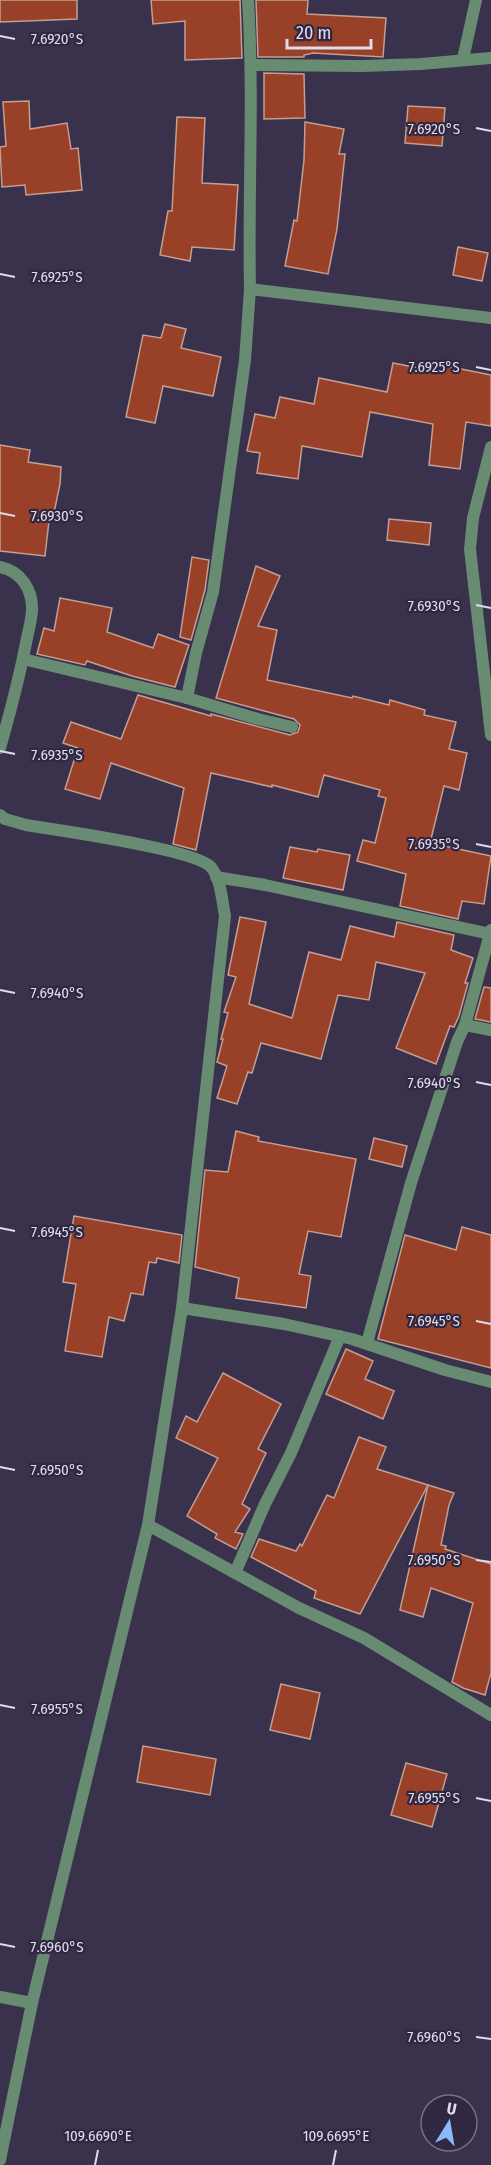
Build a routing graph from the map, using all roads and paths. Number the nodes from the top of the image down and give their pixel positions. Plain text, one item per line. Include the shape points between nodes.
1 (248, 0) edge
2 (476, 0) edge
3 (491, 58) edge
4 (464, 59) junction
5 (252, 65) junction
6 (250, 289) junction
7 (491, 318) edge
8 (491, 447) edge
9 (0, 567) edge
10 (23, 658) junction
11 (186, 698) junction
12 (292, 727) dead end
13 (491, 735) edge
14 (0, 748) edge
15 (0, 815) edge
16 (216, 877) junction
17 (491, 932) edge
18 (465, 1024) junction
19 (491, 1030) edge
20 (182, 1308) junction
21 (340, 1336) junction
22 (367, 1343) junction
23 (491, 1382) edge
24 (148, 1525) junction
25 (235, 1573) junction
26 (491, 1715) edge
27 (0, 1997) edge
28 (32, 2003) junction
29 (0, 2160) edge

1 - 5 street
2 - 4 street
3 - 4 street
4 - 5 street via 374,66
5 - 6 street
6 - 7 street
6 - 11 street via 243,372 213,592
8 - 13 street via 473,518 470,549
9 - 10 street via 18,573 30,594 32,611
10 - 11 street
10 - 14 street
11 - 12 street
15 - 16 street via 26,825 189,856 203,861
16 - 17 street
16 - 20 street via 225,916
17 - 18 street
18 - 19 street
18 - 22 street via 411,1183
20 - 21 street
20 - 24 street
21 - 22 street
21 - 25 street
22 - 23 street
24 - 25 street
24 - 28 street
25 - 26 street via 364,1638
27 - 28 street
28 - 29 street

